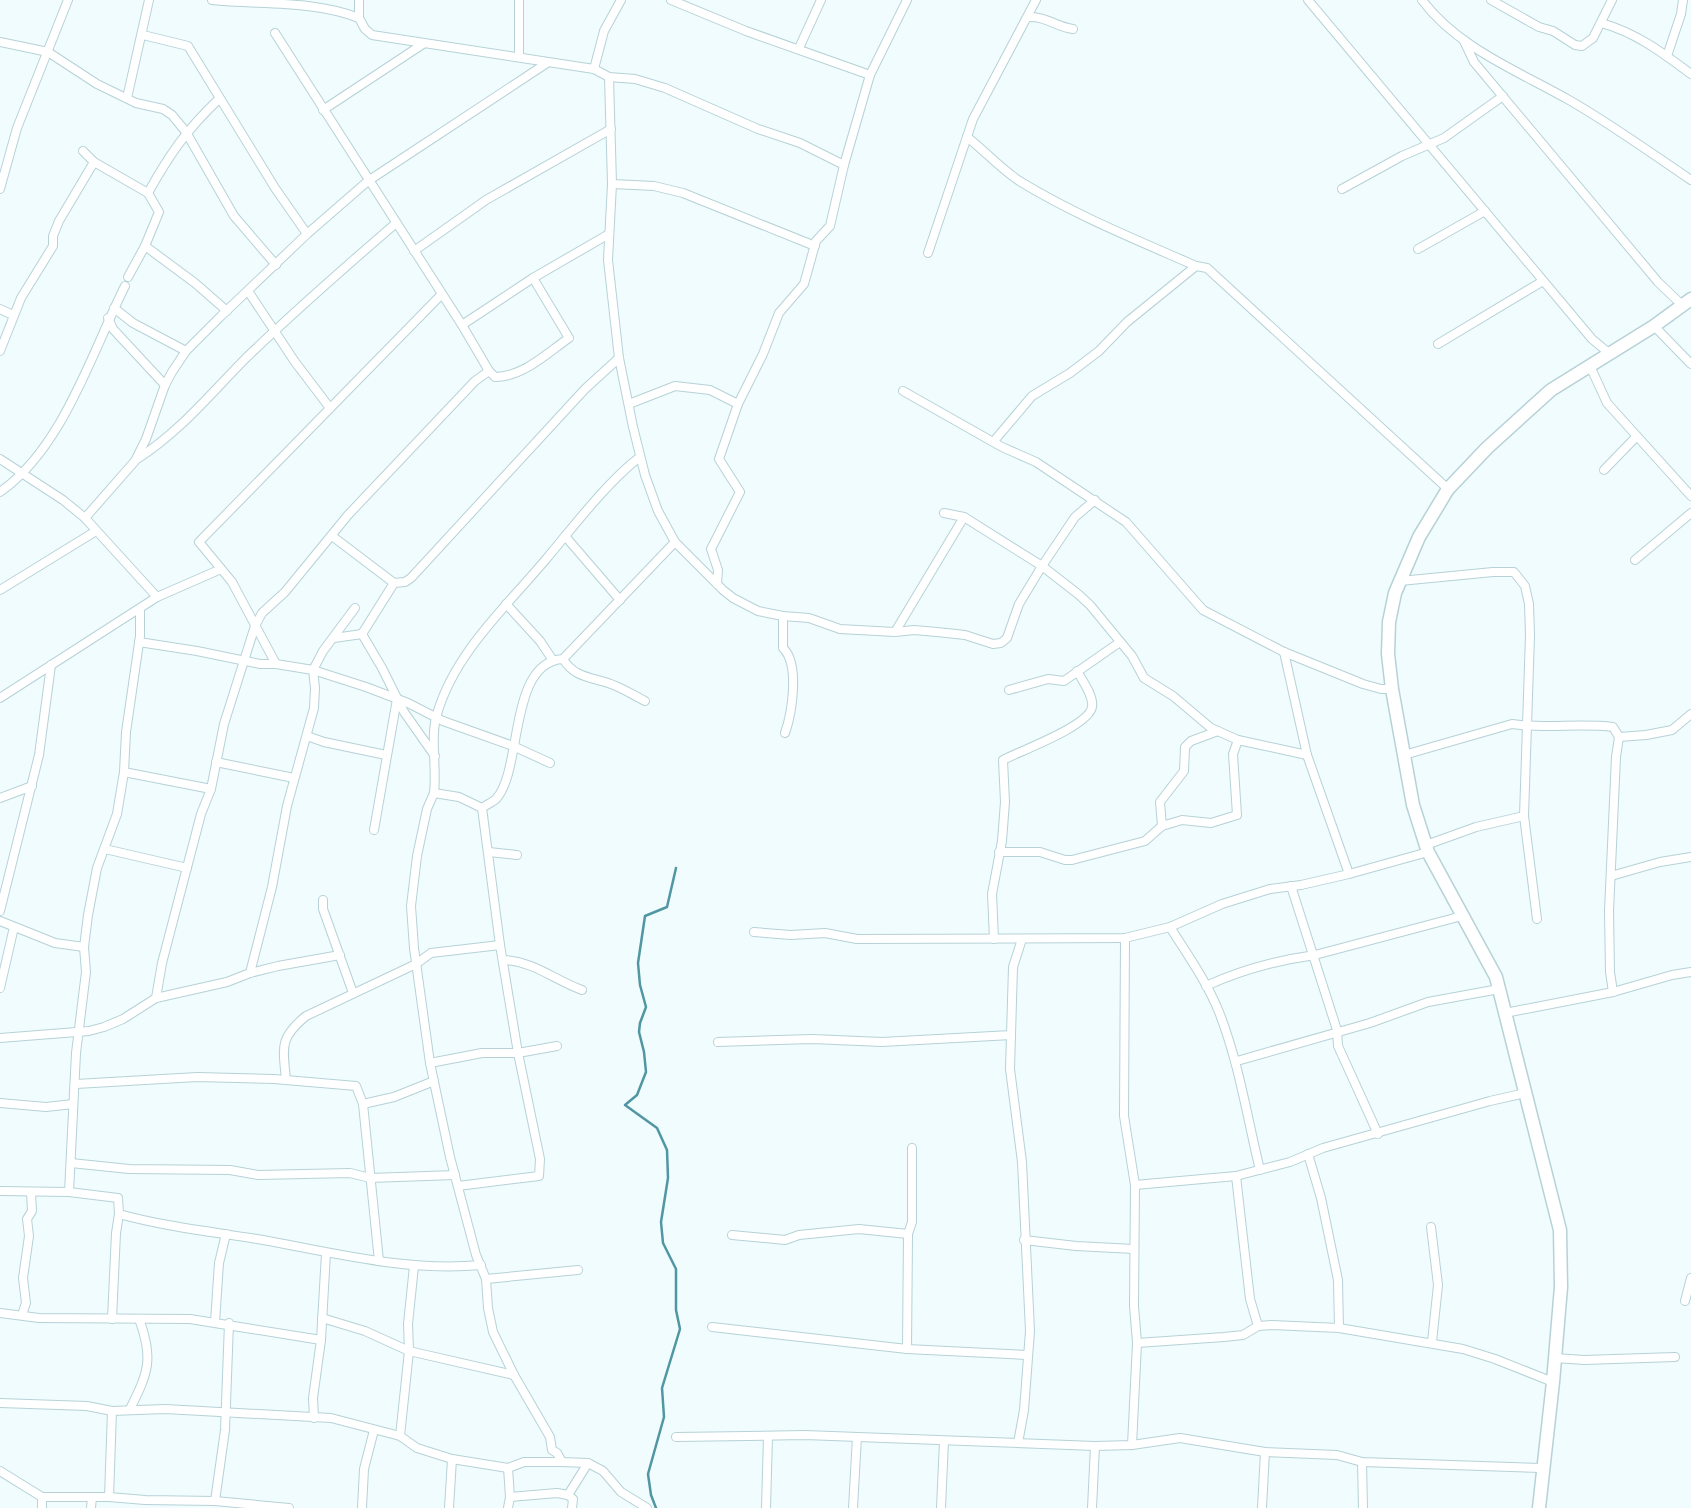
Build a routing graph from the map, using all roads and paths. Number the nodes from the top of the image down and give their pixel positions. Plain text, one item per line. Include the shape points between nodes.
1 (68, 0) edge
2 (149, 0) edge
3 (212, 0) edge
4 (359, 0) edge
5 (519, 0) edge
6 (621, 0) edge
7 (671, 0) edge
8 (821, 0) edge
9 (906, 0) edge
10 (1308, 0) edge
11 (1422, 0) edge
12 (1491, 0) edge
13 (1612, 0) edge
14 (1683, 0) edge
15 (1032, 1) edge
16 (1028, 17) junction
17 (359, 18) junction
18 (1601, 23) junction
19 (1073, 29) dead end
20 (275, 33) dead end
21 (143, 35) junction
22 (0, 41) edge
23 (1464, 41) junction
24 (423, 44) junction
25 (799, 48) junction
26 (48, 52) junction
27 (1667, 56) junction
28 (519, 57) junction
29 (547, 63) junction
30 (594, 69) junction
31 (1691, 74) edge
32 (870, 75) junction
33 (609, 77) junction
34 (1503, 96) junction
35 (127, 98) junction
36 (219, 99) junction
37 (323, 110) junction
38 (611, 129) junction
39 (186, 132) junction
40 (967, 137) junction
41 (1429, 145) junction
42 (0, 147) edge
43 (10, 149) junction
44 (83, 151) dead end
45 (94, 162) junction
46 (844, 165) junction
47 (1691, 180) edge
48 (368, 181) junction
49 (612, 184) junction
50 (0, 189) edge
51 (1342, 190) dead end
52 (148, 193) junction
53 (1485, 211) junction
54 (395, 224) junction
55 (307, 234) junction
56 (609, 234) junction
57 (145, 246) junction
58 (815, 246) junction
59 (1418, 249) dead end
60 (414, 251) junction
61 (928, 253) dead end
62 (276, 265) junction
63 (1196, 266) junction
64 (533, 278) junction
65 (1543, 281) junction
66 (248, 291) junction
67 (441, 295) junction
68 (1686, 302) edge
69 (114, 308) junction
70 (0, 309) edge
71 (227, 311) junction
72 (13, 315) junction
73 (108, 318) junction
74 (462, 325) junction
75 (1654, 326) junction
76 (275, 331) junction
77 (1438, 345) dead end
78 (0, 351) edge
79 (186, 351) junction
80 (1610, 354) junction
81 (619, 359) junction
82 (1691, 364) edge
83 (1590, 366) junction
84 (489, 371) junction
85 (165, 385) junction
86 (903, 391) dead end
87 (629, 404) junction
88 (738, 404) junction
89 (330, 408) junction
90 (1636, 437) junction
91 (994, 441) junction
92 (640, 457) junction
93 (0, 459) edge
94 (135, 460) junction
95 (1604, 470) dead end
96 (22, 473) junction
97 (1691, 480) edge
98 (1683, 487) junction
99 (1448, 489) junction
100 (0, 492) edge
101 (1691, 496) edge
102 (1095, 500) junction
103 (944, 513) dead end
104 (1691, 513) edge
105 (964, 517) junction
106 (85, 518) junction
107 (96, 531) junction
108 (332, 536) junction
109 (565, 536) junction
110 (676, 542) junction
111 (1634, 561) dead end
112 (1042, 566) junction
113 (221, 569) junction
114 (1400, 581) junction
115 (394, 583) junction
116 (717, 584) junction
117 (0, 590) edge
118 (157, 597) junction
119 (620, 600) junction
120 (506, 604) junction
121 (355, 608) dead end
122 (141, 610) junction
123 (783, 616) junction
124 (256, 626) junction
125 (895, 632) junction
126 (362, 634) junction
127 (334, 638) junction
128 (139, 642) junction
129 (1120, 642) junction
130 (1284, 652) junction
131 (552, 659) junction
132 (563, 659) junction
133 (244, 660) junction
134 (276, 664) junction
135 (51, 665) junction
136 (313, 670) junction
137 (1077, 671) junction
138 (1392, 689) junction
139 (1009, 690) dead end
140 (0, 698) edge
141 (397, 699) junction
142 (645, 701) dead end
143 (1691, 713) edge
144 (436, 716) junction
145 (1527, 726) junction
146 (1218, 731) junction
147 (785, 733) dead end
148 (307, 736) junction
149 (1619, 737) junction
150 (1238, 740) junction
151 (513, 746) junction
152 (387, 755) junction
153 (1307, 755) junction
154 (1404, 755) junction
155 (435, 756) junction
156 (216, 762) junction
157 (550, 763) dead end
158 (124, 772) junction
159 (294, 778) junction
160 (32, 786) junction
161 (211, 789) junction
162 (434, 793) junction
163 (0, 798) edge
164 (482, 808) junction
165 (1524, 816) junction
166 (1162, 826) junction
167 (374, 830) dead end
168 (105, 849) junction
169 (1427, 849) junction
170 (489, 852) junction
171 (999, 852) junction
172 (517, 855) dead end
173 (1691, 857) edge
174 (187, 868) junction
175 (1349, 874) junction
176 (1611, 876) junction
177 (1291, 886) junction
178 (323, 900) dead end
179 (0, 911) edge
180 (1462, 916) junction
181 (1537, 919) dead end
182 (0, 921) edge
183 (14, 927) junction
184 (1170, 927) junction
185 (754, 932) dead end
186 (1125, 938) junction
187 (994, 939) junction
188 (1022, 939) junction
189 (500, 945) junction
190 (84, 947) junction
191 (340, 955) junction
192 (1315, 955) junction
193 (503, 960) junction
194 (416, 964) junction
195 (1691, 972) edge
196 (250, 973) junction
197 (1206, 986) junction
198 (0, 988) edge
199 (1499, 989) junction
200 (582, 990) dead end
201 (1614, 992) junction
202 (353, 993) junction
203 (156, 998) junction
204 (1505, 1013) junction
205 (1337, 1030) junction
206 (79, 1031) junction
207 (1011, 1035) junction
208 (0, 1038) edge
209 (718, 1042) dead end
210 (557, 1046) dead end
211 (518, 1053) junction
212 (1237, 1061) junction
213 (430, 1063) junction
214 (286, 1080) junction
215 (434, 1082) junction
216 (76, 1084) junction
217 (1525, 1093) junction
218 (0, 1103) edge
219 (73, 1104) junction
220 (363, 1104) junction
221 (1378, 1134) junction
222 (912, 1148) dead end
223 (1308, 1154) junction
224 (71, 1163) junction
225 (1260, 1170) junction
226 (455, 1175) junction
227 (1236, 1176) junction
228 (370, 1178) junction
229 (1135, 1185) junction
230 (458, 1186) junction
231 (0, 1191) edge
232 (69, 1192) junction
233 (31, 1193) junction
234 (119, 1214) junction
235 (1431, 1227) dead end
236 (226, 1234) junction
237 (908, 1234) junction
238 (732, 1235) dead end
239 (1024, 1240) junction
240 (1134, 1249) junction
241 (326, 1253) junction
242 (379, 1261) junction
243 (481, 1265) junction
244 (414, 1266) junction
245 (578, 1270) dead end
246 (1691, 1278) edge
247 (486, 1279) junction
248 (1685, 1301) dead end
249 (0, 1313) edge
250 (22, 1315) junction
251 (322, 1318) junction
252 (112, 1319) junction
253 (139, 1319) junction
254 (215, 1322) junction
255 (229, 1324) junction
256 (1258, 1326) junction
257 (712, 1327) dead end
258 (1339, 1328) junction
259 (321, 1340) junction
260 (1432, 1342) junction
261 (1138, 1343) junction
262 (907, 1349) junction
263 (409, 1351) junction
264 (1027, 1355) junction
265 (1675, 1357) dead end
266 (1555, 1358) junction
267 (514, 1375) junction
268 (1553, 1382) junction
269 (0, 1403) edge
270 (130, 1409) junction
271 (112, 1411) junction
272 (226, 1412) junction
273 (314, 1418) junction
274 (374, 1430) junction
275 (768, 1436) junction
276 (400, 1437) junction
277 (676, 1437) dead end
278 (857, 1437) junction
279 (944, 1441) junction
280 (1018, 1443) junction
281 (1132, 1445) junction
282 (1095, 1446) junction
283 (1265, 1452) junction
284 (452, 1459) junction
285 (562, 1462) junction
286 (1362, 1462) junction
287 (588, 1463) junction
288 (508, 1468) junction
289 (1542, 1468) junction
290 (0, 1471) edge
291 (568, 1495) junction
292 (42, 1497) junction
293 (92, 1497) junction
294 (109, 1497) junction
295 (510, 1497) junction
296 (215, 1501) junction
297 (143, 1504) edge
298 (42, 1508) edge
299 (91, 1508) edge
300 (289, 1508) edge
301 (362, 1508) edge
302 (449, 1508) edge
303 (508, 1508) edge
304 (572, 1508) edge
305 (647, 1508) edge
306 (766, 1508) edge
307 (853, 1508) edge
308 (941, 1508) edge
309 (1091, 1508) edge
310 (1262, 1508) edge
311 (1363, 1508) edge
312 (1539, 1508) edge

1 - 26 street
2 - 21 street
3 - 17 street via 324,8
4 - 17 street
5 - 28 street
6 - 30 street via 604,31
7 - 25 street
8 - 25 street
9 - 32 street
10 - 41 street
11 - 23 street
12 - 18 street via 1575,45 1588,43
13 - 18 street
14 - 27 street
15 - 16 street
16 - 19 street via 1044,17
16 - 40 street
17 - 24 street via 372,35
18 - 27 street via 1634,35
20 - 37 street
21 - 35 street
21 - 36 street via 188,46
22 - 26 street
23 - 34 street via 1474,62
23 - 47 street via 1567,99
24 - 28 street
24 - 37 street
25 - 32 street
26 - 35 street
26 - 43 street
27 - 31 street
28 - 29 street
29 - 30 street
29 - 48 street
30 - 33 street
32 - 46 street
33 - 38 street
33 - 46 street via 664,88
34 - 41 street
34 - 68 street via 1641,262
35 - 39 street via 163,109
36 - 39 street
36 - 55 street
37 - 48 street
38 - 49 street
38 - 60 street via 486,200
39 - 52 street
39 - 62 street via 234,216
40 - 61 street
40 - 63 street via 1019,181 1112,231
41 - 51 street
41 - 53 street
42 - 43 street
43 - 50 street
44 - 45 street
45 - 52 street
45 - 72 street
46 - 58 street via 830,226
48 - 54 street
48 - 55 street
49 - 56 street
49 - 58 street via 683,193
52 - 57 street via 159,212
53 - 59 street
53 - 65 street
54 - 60 street
54 - 76 street
55 - 62 street
56 - 64 street
56 - 81 street
57 - 69 street
57 - 71 street
58 - 88 street via 804,284 779,313
60 - 67 street
62 - 66 street
63 - 91 street via 1099,351 1032,396
63 - 99 street via 1207,268
64 - 74 street
64 - 84 street via 569,338 517,373 495,377
65 - 77 street
65 - 80 street
66 - 71 street
66 - 76 street
67 - 74 street
67 - 89 street
68 - 75 street
69 - 73 street
69 - 79 street
70 - 72 street
71 - 79 street
72 - 78 street
73 - 85 street
73 - 96 street via 59,421
74 - 84 street
75 - 80 street
75 - 82 street
76 - 89 street
76 - 94 street via 176,431
79 - 85 street
80 - 83 street
81 - 87 street
81 - 115 street via 585,389 411,578
83 - 90 street via 1607,403
83 - 99 street via 1551,390
84 - 108 street
85 - 94 street
86 - 91 street
87 - 88 street via 675,386 710,390
87 - 92 street
88 - 116 street via 719,459 740,492 711,549
89 - 113 street via 198,542
90 - 95 street
90 - 98 street
91 - 102 street
92 - 109 street
92 - 110 street via 658,511
93 - 96 street
94 - 106 street
96 - 100 street
96 - 106 street
97 - 98 street
98 - 101 street
99 - 114 street via 1419,537
102 - 112 street via 1076,517
102 - 130 street via 1126,522 1203,610
103 - 105 street
104 - 111 street
105 - 112 street
105 - 125 street
106 - 107 street
107 - 117 street
107 - 118 street
108 - 115 street
108 - 124 street via 262,613
109 - 119 street
109 - 120 street
110 - 116 street
110 - 119 street
112 - 125 street via 1001,643 937,632
112 - 129 street via 1090,605
113 - 118 street
113 - 124 street
114 - 138 street via 1389,622
114 - 145 street via 1514,572 1528,596
115 - 126 street
116 - 123 street via 758,611
118 - 122 street
119 - 132 street
120 - 131 street
120 - 144 street via 467,654
121 - 127 street
122 - 128 street
122 - 135 street
123 - 125 street via 809,618 840,629
123 - 147 street via 783,648 792,666 792,712
124 - 133 street
124 - 134 street
126 - 127 street
126 - 141 street
127 - 136 street
128 - 133 street
128 - 158 street
129 - 137 street
129 - 146 street via 1144,678
130 - 138 street via 1363,684
130 - 153 street
131 - 132 street
131 - 151 street via 540,669 526,694
132 - 142 street via 578,674
133 - 134 street
133 - 156 street
134 - 136 street
135 - 140 street
135 - 160 street
136 - 141 street
136 - 148 street via 314,708
137 - 139 street via 1064,681 1048,679
137 - 171 street via 1092,701 1089,713 1030,750 1003,760 1005,802
138 - 154 street
141 - 144 street
141 - 152 street
141 - 155 street
143 - 149 street via 1672,730
144 - 151 street
144 - 155 street
145 - 149 street via 1599,725 1613,727
145 - 154 street via 1512,724
145 - 165 street
146 - 150 street
146 - 166 street via 1185,747 1184,771 1160,802
148 - 152 street
148 - 159 street
149 - 176 street
150 - 153 street
150 - 166 street via 1233,754 1237,815 1210,823 1182,820
151 - 157 street
151 - 164 street via 497,798
152 - 167 street
153 - 175 street
154 - 169 street
155 - 162 street
156 - 159 street
156 - 161 street
158 - 161 street
158 - 168 street
159 - 196 street
160 - 163 street
160 - 179 street
161 - 174 street
162 - 164 street via 459,797
162 - 194 street via 417,856 411,906
164 - 170 street
165 - 169 street via 1476,827
165 - 181 street
166 - 171 street via 1145,841 1072,860 1040,852
168 - 174 street
168 - 190 street via 97,868
169 - 175 street
169 - 180 street
170 - 172 street
170 - 189 street
171 - 187 street via 992,894
173 - 176 street
174 - 203 street
175 - 177 street
176 - 201 street
177 - 184 street via 1222,904
177 - 192 street
178 - 191 street
180 - 192 street
180 - 199 street
182 - 183 street
183 - 190 street via 55,943
183 - 198 street
184 - 186 street
184 - 197 street
185 - 187 street via 825,933 857,939
186 - 188 street
186 - 229 street via 1124,1116
187 - 188 street
188 - 207 street via 1013,967
189 - 193 street
189 - 194 street via 431,953
190 - 206 street
191 - 196 street
191 - 202 street
192 - 197 street
192 - 205 street
193 - 200 street via 520,961
193 - 211 street
194 - 202 street
194 - 213 street
195 - 201 street
196 - 203 street
197 - 212 street
199 - 204 street
199 - 205 street via 1428,1002
201 - 204 street
202 - 214 street via 306,1016 285,1038
203 - 206 street via 123,1019
204 - 217 street
205 - 212 street
205 - 221 street via 1343,1059
206 - 208 street
206 - 216 street
207 - 209 street via 883,1042
207 - 239 street
210 - 211 street
211 - 213 street via 482,1053
211 - 230 street via 540,1159 538,1177
212 - 225 street
213 - 215 street
214 - 216 street via 188,1077
214 - 220 street via 356,1086
215 - 220 street
215 - 226 street
216 - 219 street
217 - 221 street
217 - 266 street via 1560,1230
218 - 219 street
219 - 224 street
220 - 228 street
221 - 223 street
222 - 237 street
223 - 225 street
223 - 258 street via 1338,1280
224 - 228 street via 258,1175 350,1173
224 - 232 street
225 - 227 street
226 - 228 street
226 - 230 street
227 - 229 street
227 - 256 street via 1250,1299
228 - 242 street
229 - 240 street
230 - 243 street
231 - 233 street
232 - 233 street
232 - 234 street via 118,1198
233 - 250 street
234 - 236 street
234 - 252 street
235 - 260 street via 1438,1285
236 - 241 street
236 - 254 street
237 - 238 street via 859,1228 785,1240
237 - 262 street
239 - 240 street
239 - 264 street via 1030,1331
240 - 261 street
241 - 242 street
241 - 251 street
242 - 244 street
243 - 244 street
243 - 247 street
244 - 263 street
245 - 247 street
246 - 248 street
247 - 267 street via 493,1332
249 - 250 street
250 - 252 street
251 - 259 street
251 - 263 street
252 - 253 street
253 - 254 street
253 - 270 street via 147,1367
254 - 255 street
255 - 259 street
255 - 272 street
256 - 258 street
256 - 261 street via 1242,1335
257 - 262 street
258 - 260 street
259 - 273 street
260 - 268 street via 1495,1359
261 - 281 street
262 - 264 street
263 - 267 street
263 - 276 street
264 - 280 street
265 - 266 street
266 - 268 street
267 - 285 street
268 - 289 street
269 - 271 street
270 - 271 street
270 - 272 street
271 - 294 street
272 - 273 street
272 - 296 street
273 - 274 street via 352,1422
274 - 276 street
274 - 301 street via 364,1469
275 - 277 street
275 - 278 street
275 - 306 street
276 - 284 street via 417,1448
278 - 279 street
278 - 307 street
279 - 280 street
279 - 308 street
280 - 282 street
281 - 282 street
281 - 283 street via 1180,1438
282 - 309 street
283 - 286 street via 1336,1455
283 - 310 street
284 - 288 street
284 - 302 street
285 - 287 street
285 - 288 street via 524,1462
286 - 289 street
286 - 311 street
287 - 291 street
287 - 305 street
288 - 295 street
289 - 312 street
290 - 292 street
291 - 295 street
291 - 304 street via 573,1499
292 - 293 street
292 - 298 street
293 - 294 street
293 - 299 street
294 - 297 street
295 - 303 street
296 - 297 street
296 - 300 street

